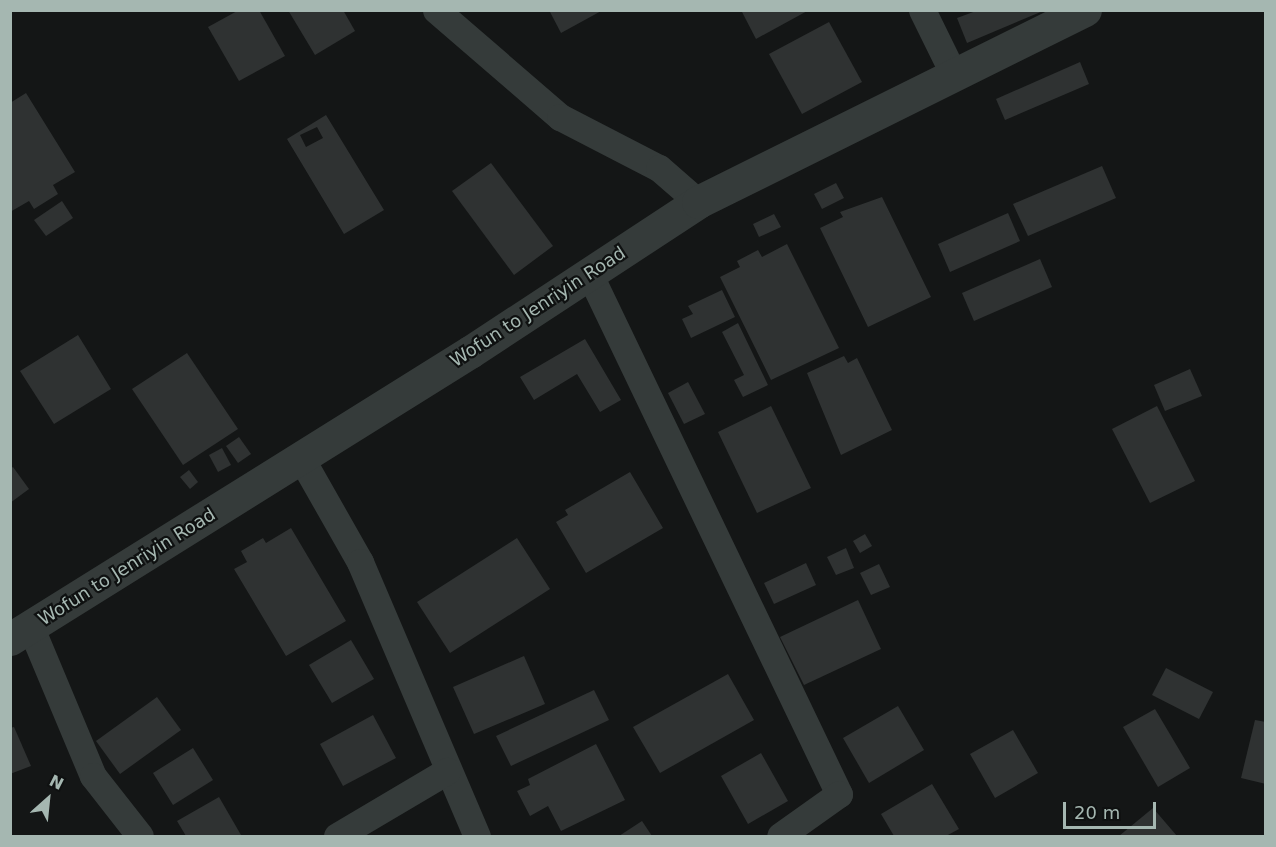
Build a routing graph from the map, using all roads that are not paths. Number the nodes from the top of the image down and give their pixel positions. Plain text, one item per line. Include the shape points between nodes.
1 (436, 10) edge
2 (922, 10) edge
3 (1085, 10) edge
4 (954, 75) junction
5 (698, 202) junction
6 (590, 273) junction
7 (301, 458) junction
8 (21, 633) edge
9 (447, 771) junction
10 (140, 837) edge
11 (337, 837) edge
12 (477, 837) edge
13 (780, 837) edge

1 - 5 street via 560,117 658,168
2 - 4 street
3 - 4 street, Wofun to Jenriyin Road
4 - 5 street, Wofun to Jenriyin Road
5 - 6 street, Wofun to Jenriyin Road
6 - 7 street, Wofun to Jenriyin Road
6 - 13 street via 839,794
7 - 8 street, Wofun to Jenriyin Road
7 - 9 street via 360,562
8 - 10 street via 93,776
9 - 11 street
9 - 12 street

